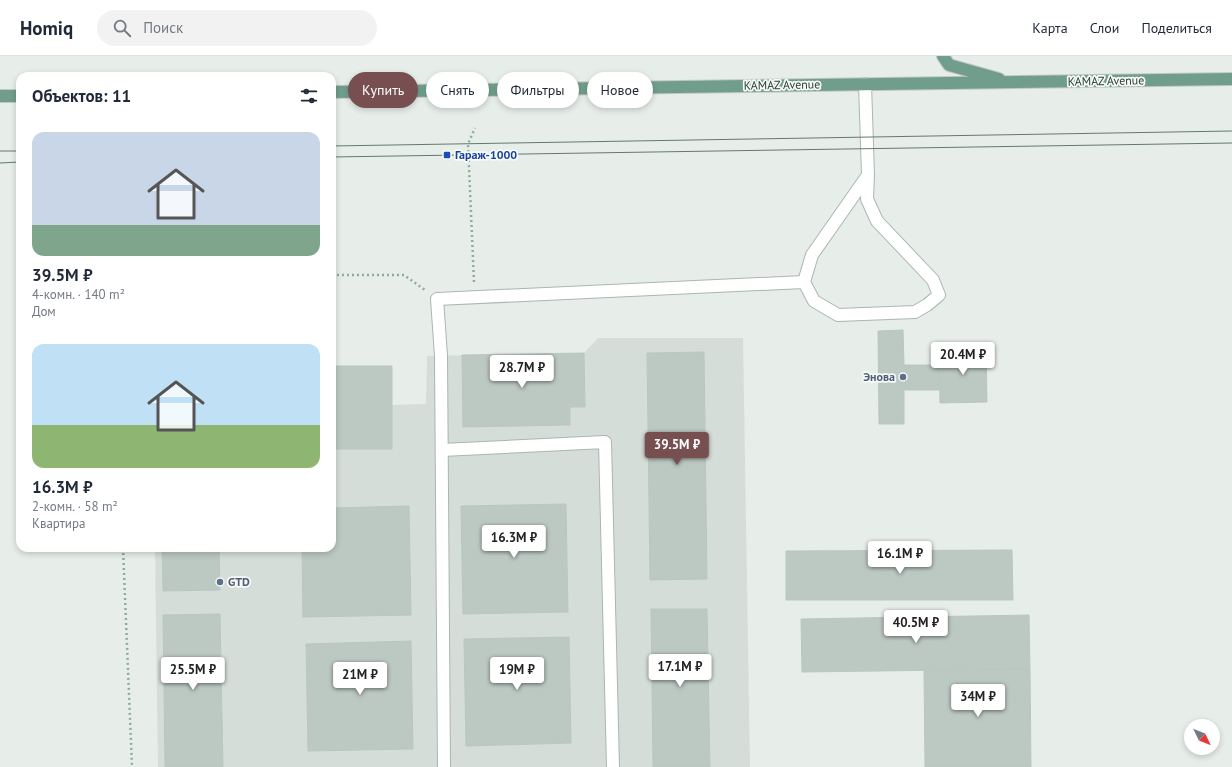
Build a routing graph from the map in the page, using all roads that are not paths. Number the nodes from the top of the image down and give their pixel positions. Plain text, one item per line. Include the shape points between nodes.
1 (943, 56) edge
2 (1232, 79) edge
3 (1013, 82) junction
4 (866, 84) junction
5 (336, 92) edge
6 (0, 96) edge
7 (16, 96) edge
8 (868, 175) junction
9 (804, 282) junction
10 (442, 450) junction
11 (444, 767) edge
12 (613, 767) edge

1 - 3 main road via 949,65
2 - 3 main road, KAMAZ Avenue
3 - 4 main road, KAMAZ Avenue
4 - 5 main road, KAMAZ Avenue
4 - 8 lane
6 - 7 main road
8 - 9 lane via 812,255
8 - 9 lane via 867,199 877,221 933,280 938,295 915,312 838,315 814,302
9 - 10 lane via 437,299 441,356
10 - 11 lane
10 - 12 lane via 604,442

